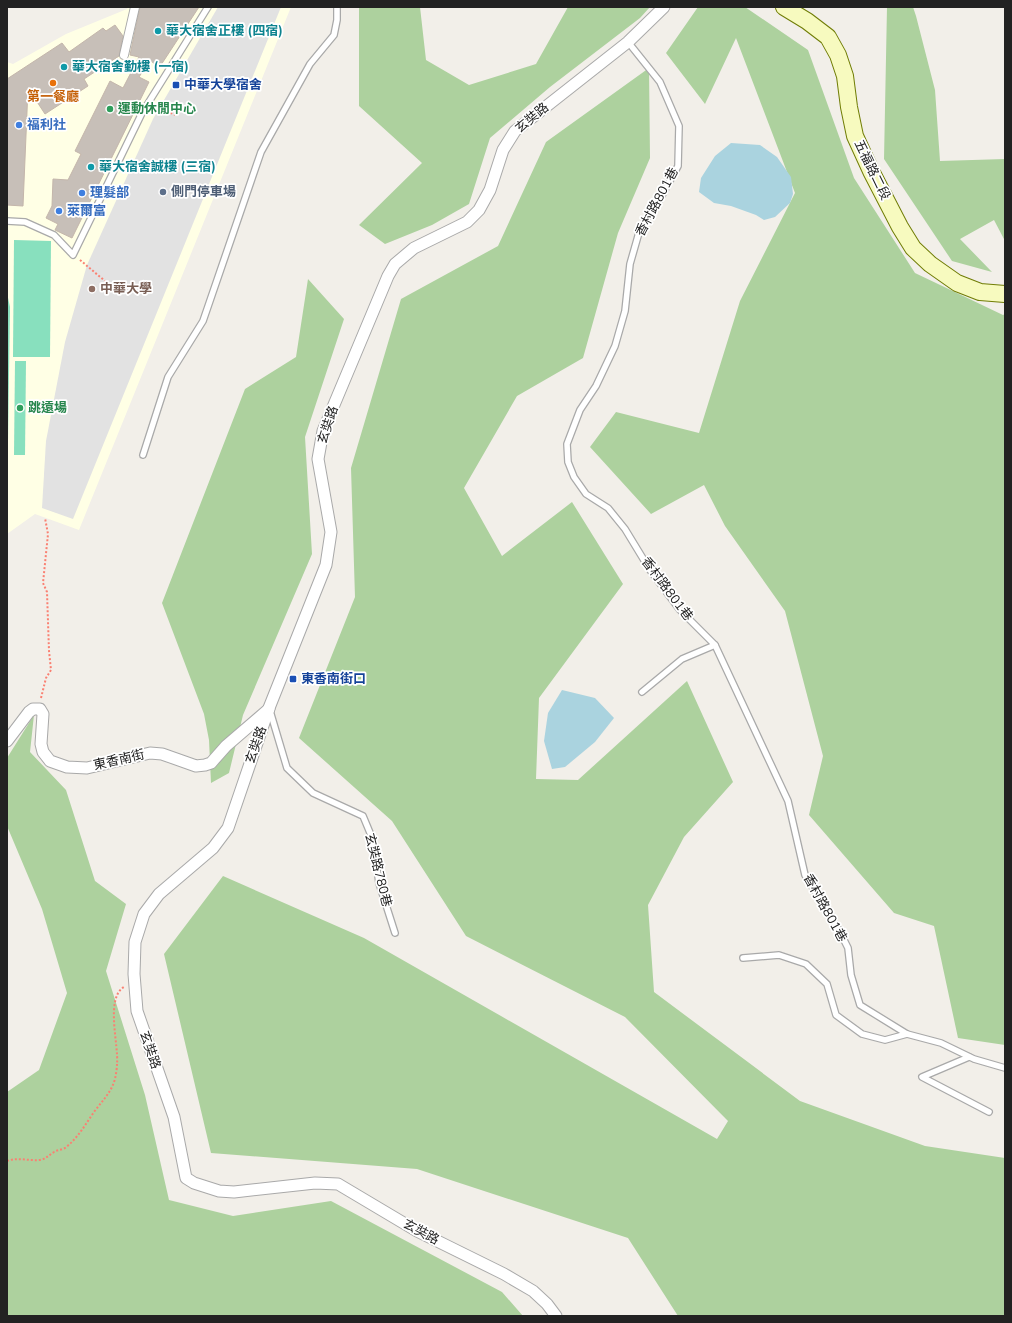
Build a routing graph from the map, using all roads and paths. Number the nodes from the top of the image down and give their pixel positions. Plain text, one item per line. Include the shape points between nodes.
1 (135, 7) edge
2 (208, 7) edge
3 (337, 7) edge
4 (664, 7) edge
5 (784, 7) edge
6 (628, 42) junction
7 (124, 55) dead end
8 (149, 103) junction
9 (175, 115) dead end
10 (7, 221) edge
11 (73, 255) junction
12 (105, 281) dead end
13 (1005, 294) edge
14 (143, 455) dead end
15 (45, 518) dead end
16 (715, 645) junction
17 (642, 692) dead end
18 (269, 708) junction
19 (40, 709) junction
20 (7, 741) edge
21 (395, 933) dead end
22 (743, 958) dead end
23 (135, 984) junction
24 (907, 1034) junction
25 (969, 1057) junction
26 (1005, 1068) edge
27 (989, 1112) dead end
28 (7, 1161) edge
29 (556, 1316) edge

1 - 7 street
2 - 8 lane
3 - 14 lane via 334,35 310,64 261,152 202,321 168,377
4 - 6 street, 玄奘路
5 - 13 main road, 五福路二段 via 828,37 838,55 845,76 855,136 878,185 913,248 957,283 980,292
6 - 16 lane, 香村路801巷 via 660,82 679,126 678,166 640,229 630,264 625,311 615,346 596,386 580,410 567,444 568,462 574,478 586,494 608,508 617,518 650,570 680,610
6 - 18 street, 玄奘路 via 514,131 503,150 490,190 467,222 414,248 396,264 388,276 323,431 318,459 331,532 326,565
8 - 9 path
8 - 11 lane
10 - 11 lane via 25,222 54,235
11 - 12 path
15 - 19 path via 48,534 43,583 47,592 51,670 42,692
16 - 17 lane via 682,659
16 - 24 lane, 香村路801巷 via 788,801 805,875 848,948 851,975 860,1005
18 - 19 street, 東香南街 via 226,746 211,763 205,765 196,766 162,754 150,753 87,768 67,767 50,761 41,744 44,714
18 - 21 lane, 玄奘路780巷 via 287,768 313,793 363,816 373,840 379,883
18 - 23 street, 玄奘路 via 228,828 213,848 159,894 144,914 135,942
19 - 20 street via 29,712
22 - 24 lane via 779,955 806,964 827,984 836,1015 862,1034 885,1040
23 - 28 path via 122,988 117,994 113,1018 117,1063 114,1079 108,1094 89,1121 64,1149 42,1160
23 - 29 street, 玄奘路 via 137,1011 174,1117 186,1178 219,1192 315,1183 338,1184 417,1231 533,1291
24 - 25 lane, 香村路801巷 via 941,1043
25 - 26 lane, 香村路801巷
25 - 27 lane via 922,1077

